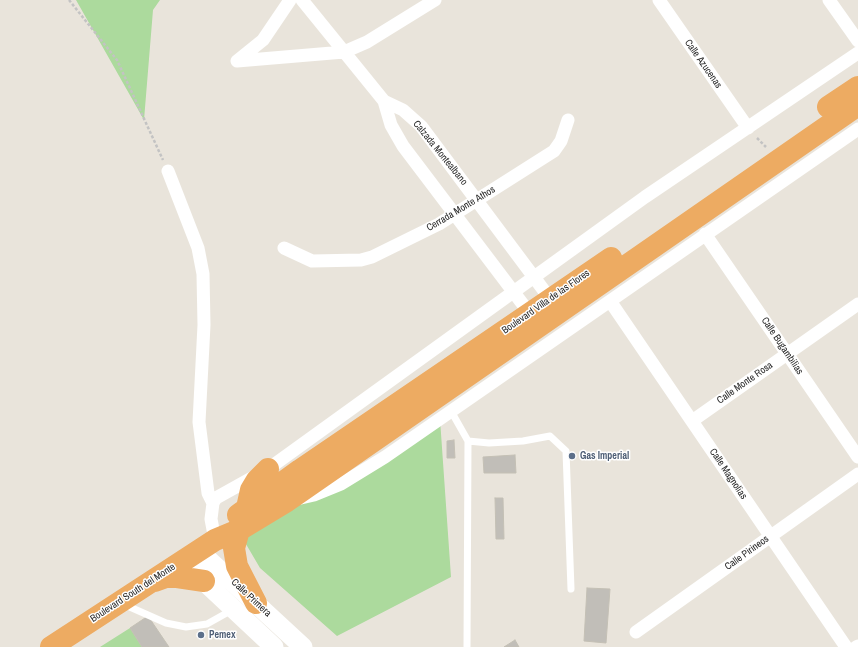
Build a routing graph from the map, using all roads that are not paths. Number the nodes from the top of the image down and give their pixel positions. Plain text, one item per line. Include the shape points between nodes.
1 (290, 0) edge
2 (302, 0) edge
3 (435, 0) edge
4 (659, 0) edge
5 (829, 0) edge
6 (858, 41) edge
7 (344, 52) junction
8 (858, 53) edge
9 (858, 87) edge
10 (384, 101) junction
11 (858, 105) edge
12 (568, 120) dead end
13 (748, 128) junction
14 (858, 129) edge
15 (168, 171) road end
16 (477, 200) junction
17 (455, 214) junction
18 (706, 234) junction
19 (284, 248) dead end
20 (534, 276) junction
21 (514, 291) junction
22 (610, 301) junction
23 (858, 304) edge
24 (555, 305) junction
25 (534, 320) junction
26 (787, 354) junction
27 (451, 411) junction
28 (692, 421) junction
29 (468, 441) junction
30 (858, 457) edge
31 (268, 469) junction
32 (858, 474) edge
33 (287, 501) junction
34 (213, 503) junction
35 (240, 519) junction
36 (770, 536) junction
37 (198, 550) junction
38 (204, 580) junction
39 (147, 584) junction
40 (571, 589) dead end
41 (119, 602) junction
42 (256, 603) junction
43 (234, 609) junction
44 (636, 632) dead end
45 (51, 647) edge
46 (274, 647) edge
47 (303, 647) edge
48 (467, 647) edge
49 (846, 647) edge

1 - 7 street via 263,40 236,61
2 - 7 street, Calzada Montealbano
3 - 7 street via 368,42
4 - 13 street, Calle Azucenas
5 - 6 street
7 - 10 street, Calzada Montealbano
8 - 13 street
9 - 24 highway, Boulevard Villa de las Flores
10 - 16 street, Calzada Montealbano via 404,110 422,126
10 - 17 street, Calzada Montealbano via 391,125 403,146
11 - 24 highway, Boulevard Villa de las Flores
12 - 16 street, Cerrada Monte Athos via 562,141 554,151
13 - 20 street via 644,197
14 - 18 street
15 - 34 street via 198,248 203,274 204,325 199,422 208,493
16 - 17 street, Cerrada Monte Athos
16 - 20 street, Calzada Montealbano
17 - 19 street, Cerrada Monte Athos via 361,260 312,261
17 - 21 street, Calzada Montealbano
18 - 22 street
18 - 26 street, Calle Bugambilias
20 - 21 street
20 - 24 street, Calzada Montealbano
21 - 25 street, Calzada Montealbano
21 - 31 street
22 - 27 street
22 - 28 street, Calle Magnolias
23 - 26 street, Calle Monte Rosa
24 - 25 highway, Boulevard Villa de las Flores
25 - 33 highway, Boulevard Villa de las Flores
25 - 35 highway, Boulevard Villa de las Flores via 306,466
26 - 28 street, Calle Monte Rosa
26 - 30 street, Calle Bugambilias
27 - 29 lane
27 - 33 street via 341,484
28 - 36 street, Calle Magnolias
29 - 40 lane via 523,441 550,436 566,451
29 - 48 lane
31 - 34 street via 228,490
31 - 35 highway via 251,490
32 - 36 street, Calle Pirineos
33 - 35 highway, Boulevard Villa de las Flores
34 - 37 street via 211,519
35 - 37 highway, Boulevard South del Monte
35 - 42 highway via 234,548 237,566
36 - 44 street, Calle Pirineos
36 - 49 street, Calle Magnolias
37 - 38 main road, Calle Primera
37 - 39 highway, Boulevard South del Monte
37 - 42 main road, Calle Primera
38 - 39 highway via 166,577
38 - 43 main road, Calle Primera
39 - 41 highway, Boulevard South del Monte
41 - 43 lane via 166,623 186,627 207,624
41 - 45 highway, Boulevard South del Monte
42 - 47 main road, Calle Primera
43 - 46 main road, Calle Primera

